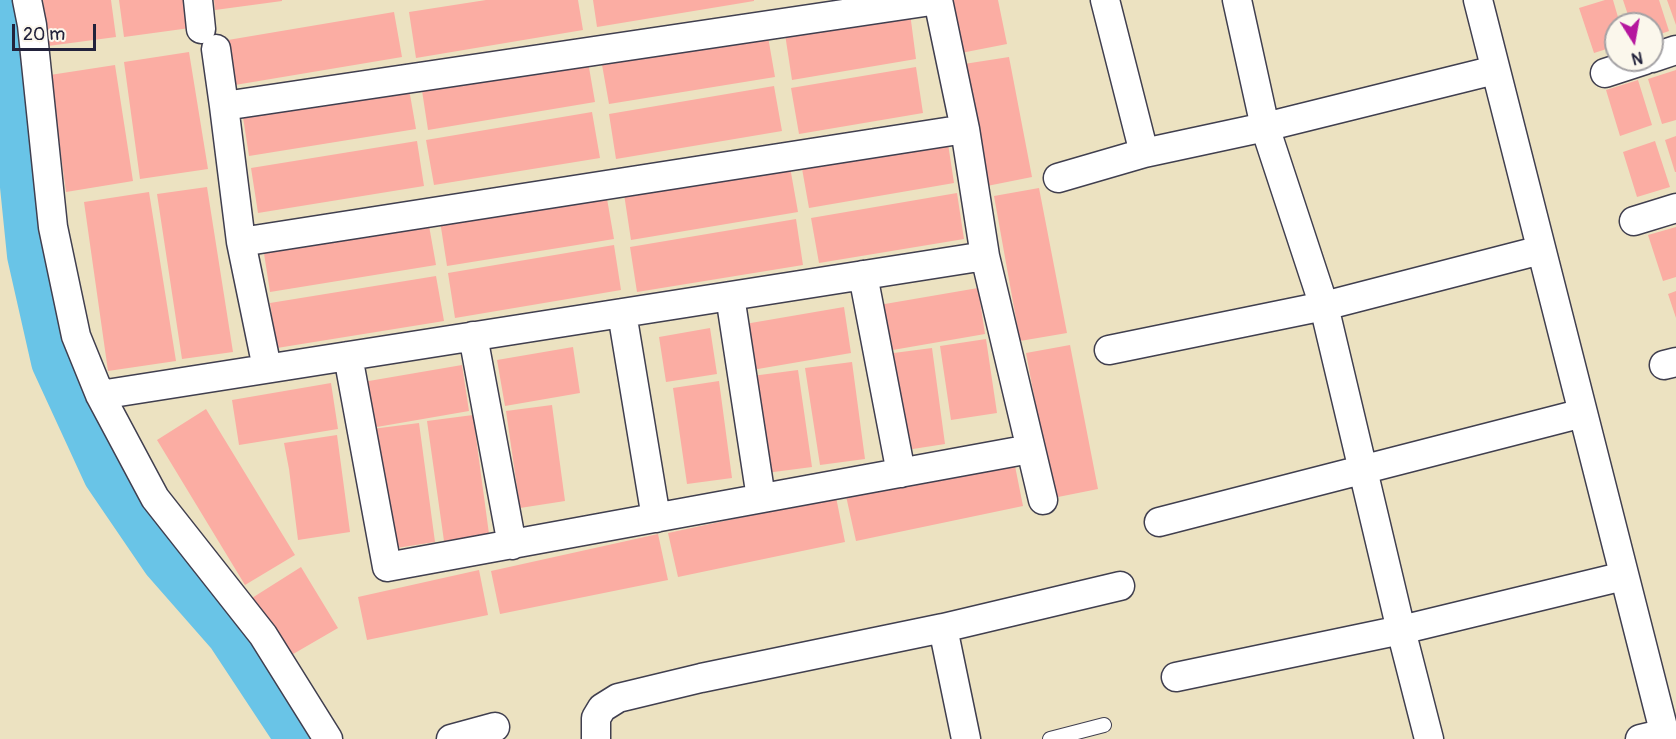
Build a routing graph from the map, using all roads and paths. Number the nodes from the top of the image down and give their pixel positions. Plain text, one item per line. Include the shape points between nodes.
1 (27, 0) edge
2 (198, 0) edge
3 (938, 0) edge
4 (1105, 0) edge
5 (1237, 0) edge
6 (1478, 0) edge
7 (1495, 70) junction
8 (1608, 72) edge
9 (1605, 73) dead end
10 (224, 106) junction
11 (1264, 127) junction
12 (965, 129) junction
13 (1144, 153) junction
14 (1058, 178) dead end
15 (1676, 208) edge
16 (1634, 221) dead end
17 (241, 242) junction
18 (1541, 250) junction
19 (985, 256) junction
20 (863, 274) junction
21 (730, 296) junction
22 (1324, 306) junction
23 (622, 312) junction
24 (473, 336) junction
25 (1109, 350) dead end
26 (348, 356) junction
27 (267, 368) junction
28 (100, 395) junction
29 (1583, 413) junction
30 (1030, 449) junction
31 (1363, 470) junction
32 (901, 473) junction
33 (761, 498) junction
34 (1043, 500) dead end
35 (656, 518) junction
36 (1159, 522) dead end
37 (512, 544) junction
38 (1624, 576) junction
39 (1120, 586) dead end
40 (943, 628) junction
41 (1401, 630) junction
42 (1176, 677) dead end
43 (1104, 725) dead end
44 (495, 727) dead end
45 (1657, 737) edge
46 (328, 739) edge
47 (451, 739) edge
48 (596, 739) edge
49 (966, 739) edge
50 (1050, 739) edge
51 (1430, 739) edge

1 - 28 street via 53,226 76,336
2 - 10 street
3 - 10 street
3 - 12 street
4 - 13 street
5 - 11 street
6 - 7 street
7 - 11 street
7 - 18 street
8 - 9 street
10 - 17 street
11 - 13 street
11 - 22 street
12 - 17 street
12 - 19 street
13 - 14 street
15 - 16 street
17 - 27 street
18 - 22 street
18 - 29 street
19 - 20 street
19 - 30 street
20 - 21 street
20 - 32 street
21 - 23 street
21 - 33 street
22 - 25 street
22 - 31 street
23 - 24 street
23 - 35 street
24 - 26 street
24 - 37 street
26 - 27 street
26 - 37 street via 387,567
27 - 28 street
28 - 46 street via 155,498 262,635
29 - 31 street
29 - 38 street
30 - 32 street
30 - 34 street
31 - 36 street
31 - 41 street
32 - 33 street
33 - 35 street
35 - 37 street
38 - 41 street
38 - 45 street
39 - 40 street
40 - 48 street via 618,698 602,708 596,718
40 - 49 street
41 - 42 street
41 - 51 street
43 - 50 lane
44 - 47 street

